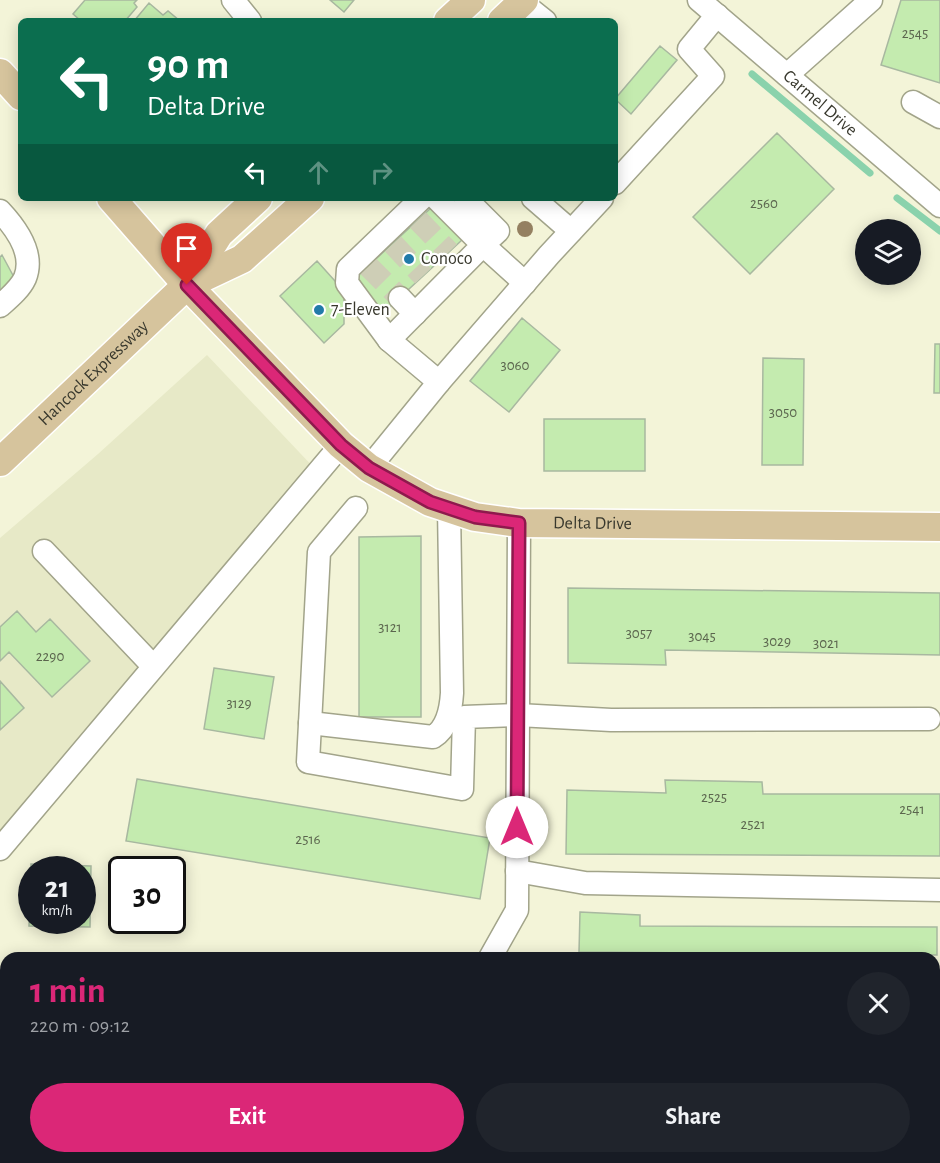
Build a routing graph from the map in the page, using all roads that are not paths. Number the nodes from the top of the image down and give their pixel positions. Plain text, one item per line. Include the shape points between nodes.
1 (233, 0) edge
2 (471, 0) edge
3 (699, 0) edge
4 (871, 0) edge
5 (516, 8) edge
6 (717, 15) junction
7 (248, 18) edge
8 (451, 18) edge
9 (538, 18) edge
10 (1, 75) edge
11 (787, 75) junction
12 (18, 93) edge
13 (913, 102) dead end
14 (940, 117) edge
15 (618, 180) edge
16 (114, 201) edge
17 (255, 201) edge
18 (307, 201) edge
19 (439, 201) edge
20 (468, 201) edge
21 (599, 201) edge
22 (544, 202) edge
23 (940, 206) edge
24 (416, 210) edge
25 (4, 222) edge
26 (571, 231) junction
27 (483, 245) junction
28 (525, 283) junction
29 (187, 285) junction
30 (0, 306) edge
31 (389, 340) junction
32 (439, 382) junction
33 (341, 445) junction
34 (0, 462) edge
35 (369, 468) junction
36 (356, 508) dead end
37 (449, 508) junction
38 (519, 523) junction
39 (940, 527) edge
40 (44, 551) dead end
41 (153, 666) junction
42 (518, 715) junction
43 (928, 719) dead end
44 (310, 723) junction
45 (0, 849) edge
46 (517, 872) junction
47 (940, 890) edge
48 (493, 952) edge

1 - 7 street
2 - 8 main road
3 - 6 street, Carmel Drive
4 - 11 street
5 - 9 street
6 - 11 street, Carmel Drive
6 - 15 street via 689,49 713,76
10 - 12 main road
11 - 23 street, Carmel Drive
13 - 14 street
16 - 29 main road, Delta Drive
17 - 29 main road, Hancock Expressway via 219,234
18 - 29 main road, Hancock Expressway via 242,259
19 - 27 street
20 - 27 street via 498,231
21 - 26 street
22 - 26 street
24 - 31 street via 365,262 348,269 347,283
25 - 30 street via 26,249 28,263 25,278
26 - 28 street
27 - 28 street
27 - 31 street via 456,259 407,306
28 - 32 street
29 - 33 main road, Delta Drive
29 - 34 main road, Hancock Expressway
31 - 32 street
32 - 35 street
33 - 35 main road, Delta Drive
33 - 41 street
35 - 37 main road, Delta Drive via 430,502
36 - 44 street via 319,552
37 - 38 main road, Delta Drive via 475,517
37 - 44 street via 452,693 441,733 433,738
38 - 39 main road, Delta Drive
38 - 42 street
40 - 41 street
41 - 45 street
42 - 43 street via 611,720
42 - 44 street via 464,717 462,789 308,762
42 - 46 street
46 - 47 street via 585,883
46 - 48 street via 517,910

